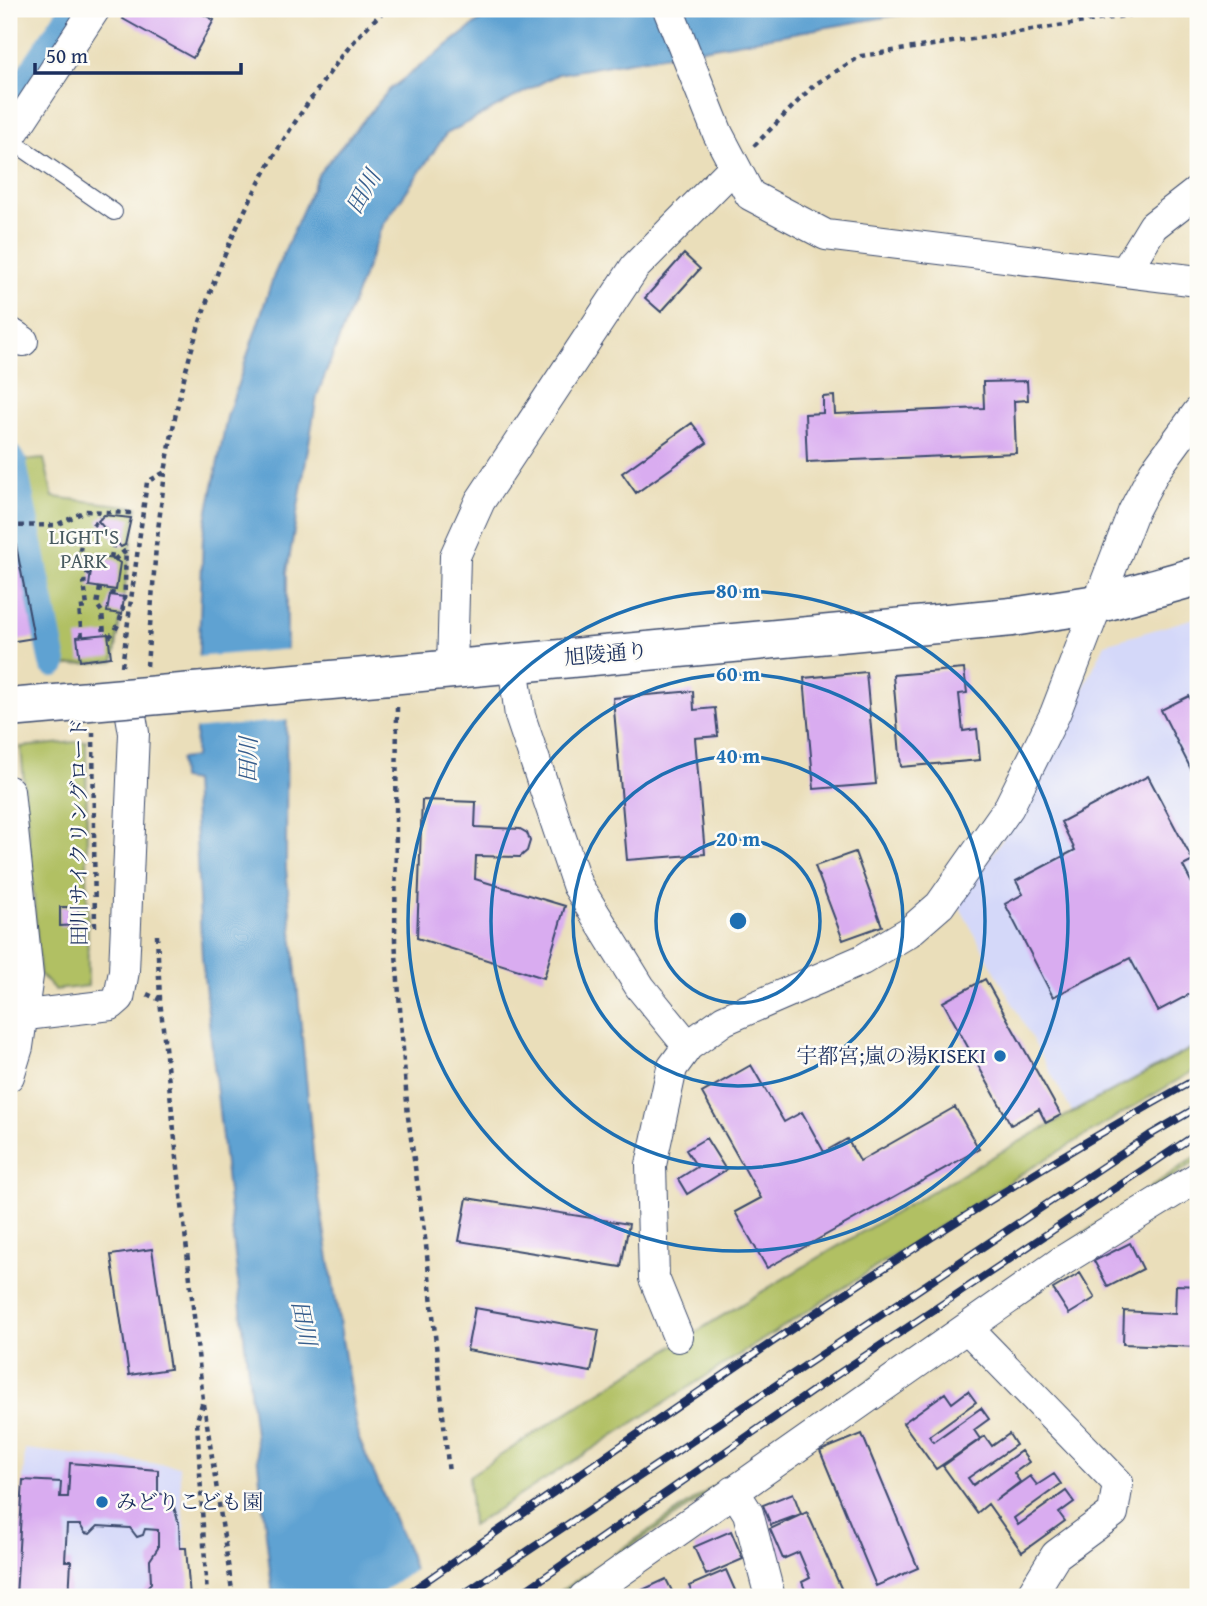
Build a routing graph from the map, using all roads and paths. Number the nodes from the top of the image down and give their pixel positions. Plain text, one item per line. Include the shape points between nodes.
1 (95, 9) edge
2 (387, 9) edge
3 (668, 9) edge
4 (1154, 9) edge
5 (9, 139) edge
6 (734, 167) junction
7 (1198, 191) edge
8 (114, 212) dead end
9 (1125, 272) junction
10 (1198, 281) edge
11 (1198, 412) edge
12 (165, 472) junction
13 (126, 518) dead end
14 (100, 519) dead end
15 (9, 526) edge
16 (113, 547) dead end
17 (90, 575) dead end
18 (1198, 576) edge
19 (89, 582) dead end
20 (100, 588) dead end
21 (1097, 604) junction
22 (82, 637) dead end
23 (513, 663) junction
24 (452, 669) junction
25 (393, 691) junction
26 (132, 697) junction
27 (9, 708) edge
28 (94, 721) dead end
29 (9, 791) edge
30 (10, 832) edge
31 (95, 944) dead end
32 (138, 990) dead end
33 (15, 1017) edge
34 (688, 1046) junction
35 (9, 1076) edge
36 (1198, 1177) edge
37 (968, 1329) junction
38 (678, 1337) dead end
39 (203, 1399) junction
40 (449, 1475) dead end
41 (734, 1491) junction
42 (597, 1594) edge
43 (207, 1597) edge
44 (233, 1597) edge
45 (770, 1597) edge
46 (1030, 1597) edge

1 - 5 street
2 - 12 path via 335,65 284,135 246,205 213,286 184,377
3 - 6 street
4 - 6 path via 861,56 814,85
5 - 8 lane
6 - 9 street via 750,195 826,235
6 - 24 street via 635,267 480,501 455,556
7 - 9 street via 1153,226
9 - 10 street
11 - 21 street via 1154,472
12 - 26 path
12 - 26 path via 147,482
13 - 15 path via 129,513 85,511 57,525
14 - 17 path via 82,536 78,565
16 - 20 path via 113,559 125,548 120,614 114,633 106,636 97,606
18 - 21 street, 旭陵通り
19 - 22 path via 84,582 86,607 79,608
21 - 23 street, 旭陵通り via 998,618
21 - 34 street via 1055,714 1009,807 940,905 909,932 862,960 724,1020
23 - 24 street, 旭陵通り
23 - 34 street via 520,716 577,885 640,987
24 - 25 street, 旭陵通り
25 - 26 street, 旭陵通り, bridge
25 - 40 path via 395,940 408,1117
26 - 27 street, 旭陵通り, bridge
26 - 33 street via 124,971 119,998 111,1005
28 - 31 path, 田川サイクリングロード
29 - 30 street
30 - 33 street via 28,975
32 - 39 path via 160,1000
33 - 35 street
34 - 38 street via 671,1068 651,1165 654,1278
36 - 37 street via 1062,1261
37 - 41 street
37 - 46 street via 1118,1483 1112,1513 1056,1555
39 - 43 path via 197,1421
39 - 44 path
41 - 42 street
41 - 45 street via 748,1514

